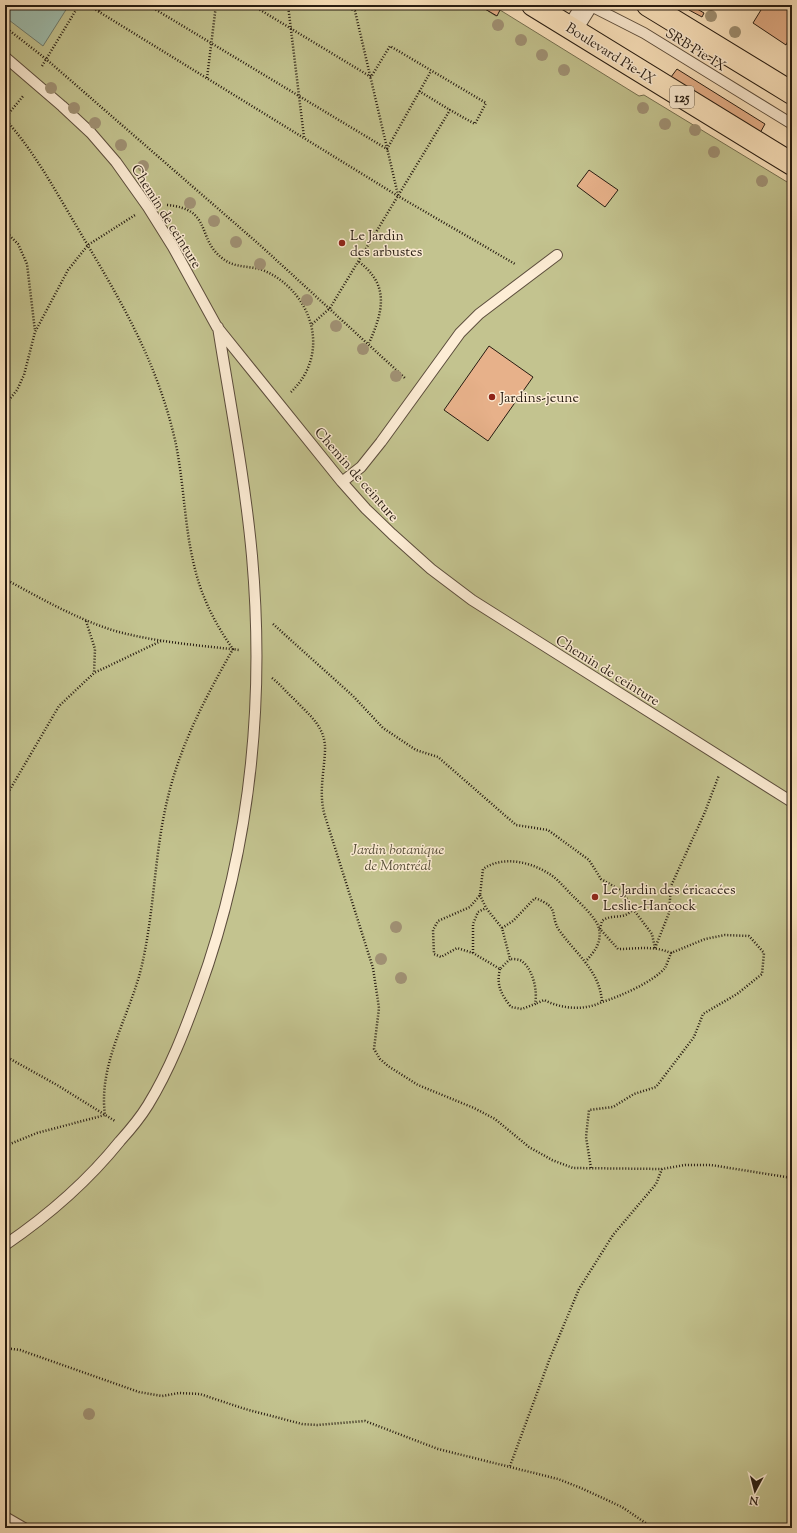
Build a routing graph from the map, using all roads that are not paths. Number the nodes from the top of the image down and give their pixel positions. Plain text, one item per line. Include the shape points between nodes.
1 (533, 5) edge
2 (588, 5) edge
3 (648, 5) edge
4 (572, 29) junction
5 (5, 57) edge
6 (792, 93) edge
7 (790, 123) edge
8 (792, 164) edge
9 (558, 254) dead end
10 (218, 326) junction
11 (342, 482) junction
12 (792, 802) edge
13 (5, 1245) edge
14 (5, 1517) edge
15 (24, 1528) edge

1 - 4 main road, Boulevard Pie-IX / 125
2 - 4 street
2 - 7 lane, SRB Pie-IX via 656,40
3 - 6 main road
4 - 8 main road, Boulevard Pie-IX / 125
5 - 10 lane, Chemin de ceinture via 91,133 116,162 173,247
9 - 11 lane via 479,314 460,333 361,467
10 - 11 lane, Chemin de ceinture
10 - 13 lane via 243,480 252,556 254,604 256,710 251,778 235,871 220,930 187,1025 147,1107 130,1130 73,1193
11 - 12 lane, Chemin de ceinture via 392,534 472,600
14 - 15 lane

